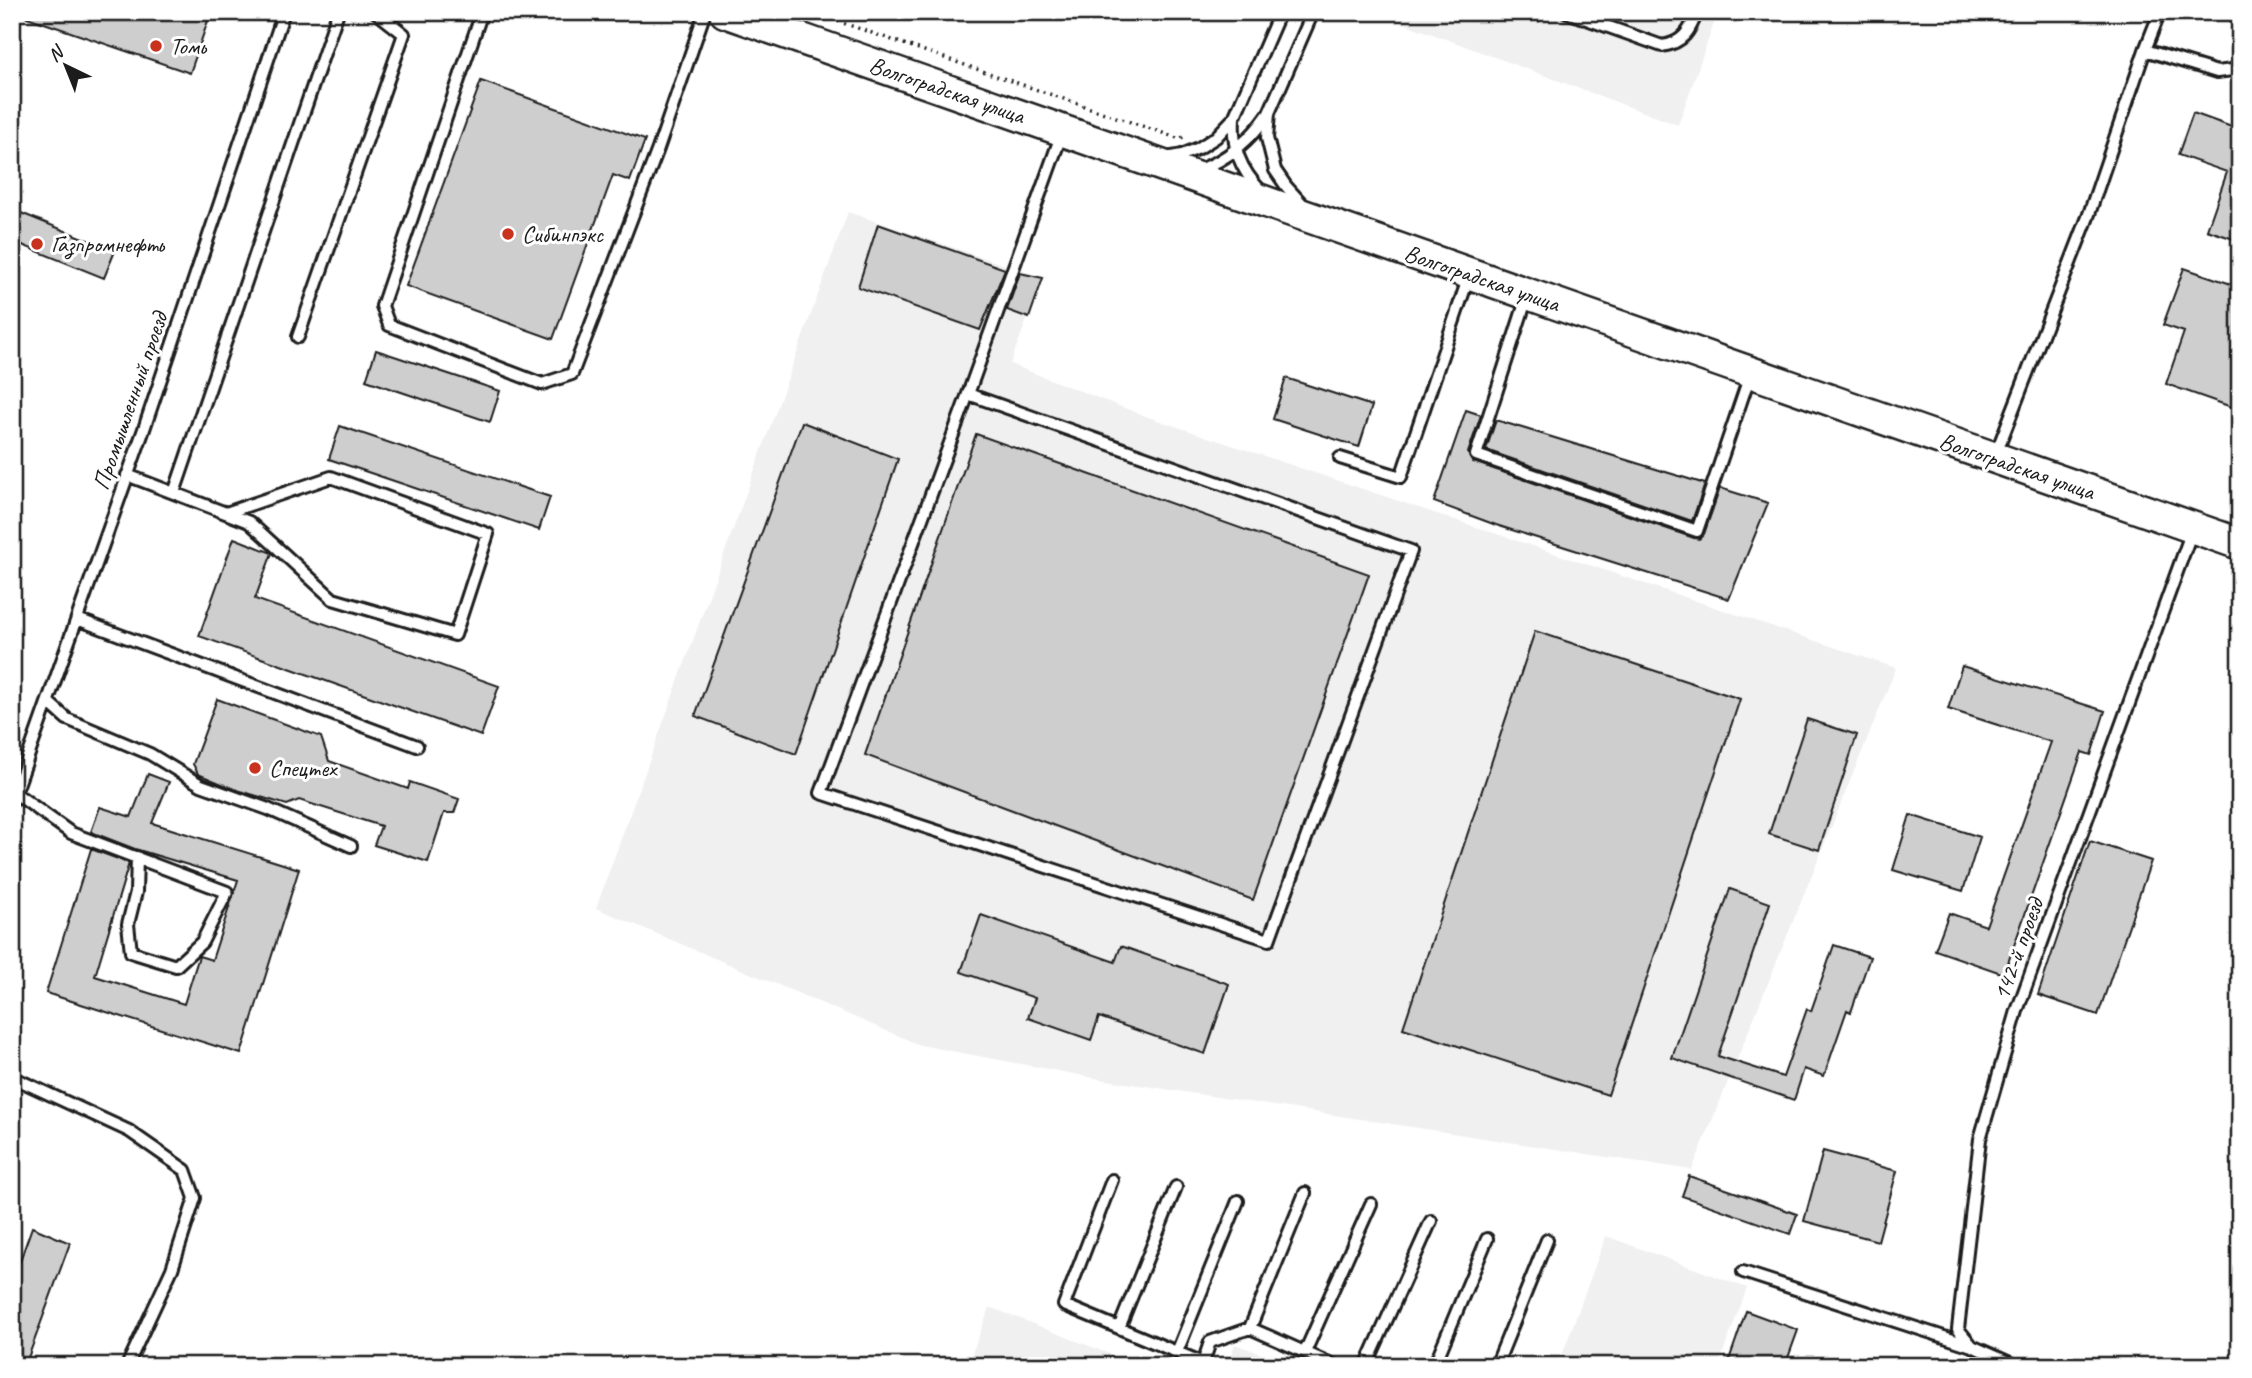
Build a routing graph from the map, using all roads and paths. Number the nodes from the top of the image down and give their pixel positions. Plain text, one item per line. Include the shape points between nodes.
1 (284, 12) edge
2 (338, 12) edge
3 (376, 12) edge
4 (482, 12) edge
5 (705, 12) edge
6 (725, 12) edge
7 (811, 12) edge
8 (1280, 12) edge
9 (1313, 12) edge
10 (1518, 12) edge
11 (1547, 12) edge
12 (1567, 12) edge
13 (1696, 12) edge
14 (2160, 12) edge
15 (2144, 50) junction
16 (2240, 69) edge
17 (1269, 113) junction
18 (1234, 118) junction
19 (1063, 131) junction
20 (1191, 133) dead end
21 (1235, 148) junction
22 (1140, 158) junction
23 (1185, 174) junction
24 (1289, 210) junction
25 (1323, 222) junction
26 (1469, 274) junction
27 (1528, 294) junction
28 (298, 337) dead end
29 (1751, 373) junction
30 (968, 394) junction
31 (1340, 458) dead end
32 (1994, 458) junction
33 (127, 475) junction
34 (174, 493) junction
35 (226, 513) junction
36 (2193, 528) junction
37 (2240, 544) edge
38 (77, 619) junction
39 (48, 702) junction
40 (417, 746) dead end
41 (14, 798) edge
42 (351, 846) dead end
43 (137, 857) junction
44 (12, 1077) edge
45 (1112, 1181) dead end
46 (1176, 1187) dead end
47 (1305, 1192) dead end
48 (1238, 1202) dead end
49 (1371, 1204) dead end
50 (1431, 1221) dead end
51 (1487, 1239) dead end
52 (1547, 1240) dead end
53 (1743, 1272) dead end
54 (1119, 1328) junction
55 (1250, 1328) junction
56 (1972, 1346) junction
57 (1177, 1352) junction
58 (1305, 1352) junction
59 (1203, 1364) edge
60 (127, 1366) edge
61 (1336, 1366) edge
62 (1366, 1366) edge
63 (1434, 1366) edge
64 (1496, 1366) edge
65 (2017, 1366) edge

1 - 33 lane, Промышленный проезд
2 - 34 lane
3 - 28 lane via 404,34
4 - 5 lane via 382,306 389,325 542,384 572,374
6 - 19 main road, Волгоградская улица
7 - 20 path via 1180,139
8 - 18 lane
9 - 17 lane
10 - 11 path via 1543,22
12 - 13 lane via 1662,46 1683,38
14 - 15 lane
15 - 16 lane via 2217,72
15 - 32 lane via 2088,217
17 - 21 lane via 1253,135
17 - 25 lane via 1267,138 1275,170
18 - 21 lane
18 - 22 lane via 1216,137 1182,155
19 - 22 main road, Волгоградская улица
19 - 30 lane
21 - 23 lane via 1219,161
21 - 24 lane via 1249,178
22 - 23 main road, Волгоградская улица
23 - 24 main road, Волгоградская улица
24 - 25 main road, Волгоградская улица
25 - 26 main road, Волгоградская улица
26 - 27 main road, Волгоградская улица
26 - 31 lane via 1401,477
27 - 29 main road, Волгоградская улица
27 - 29 lane via 1476,455 1697,531
29 - 32 main road, Волгоградская улица
30 - 30 lane via 1411,551 1269,940 821,793
32 - 36 main road, Волгоградская улица
33 - 34 lane
33 - 38 lane, Промышленный проезд
34 - 35 lane
35 - 35 lane via 249,522 333,599 455,635 488,534 331,477
36 - 37 main road, Волгоградская улица
36 - 56 lane, 142-й проезд via 2017,1012 1980,1139 1958,1329
38 - 39 lane, Промышленный проезд
38 - 40 lane
39 - 41 lane, Промышленный проезд
39 - 42 lane via 67,719 150,754 201,785
41 - 43 lane via 71,833
43 - 43 lane via 227,891 202,942 176,966 131,952 128,924 136,892
44 - 60 lane via 129,1131 185,1170 195,1198 172,1269
45 - 54 lane via 1064,1305
46 - 54 lane
47 - 55 lane
48 - 57 lane
49 - 58 lane
50 - 62 lane
51 - 63 lane
52 - 64 lane
53 - 56 lane
54 - 57 lane
55 - 58 lane
55 - 59 lane via 1210,1342
56 - 65 lane
57 - 59 lane
58 - 61 lane

